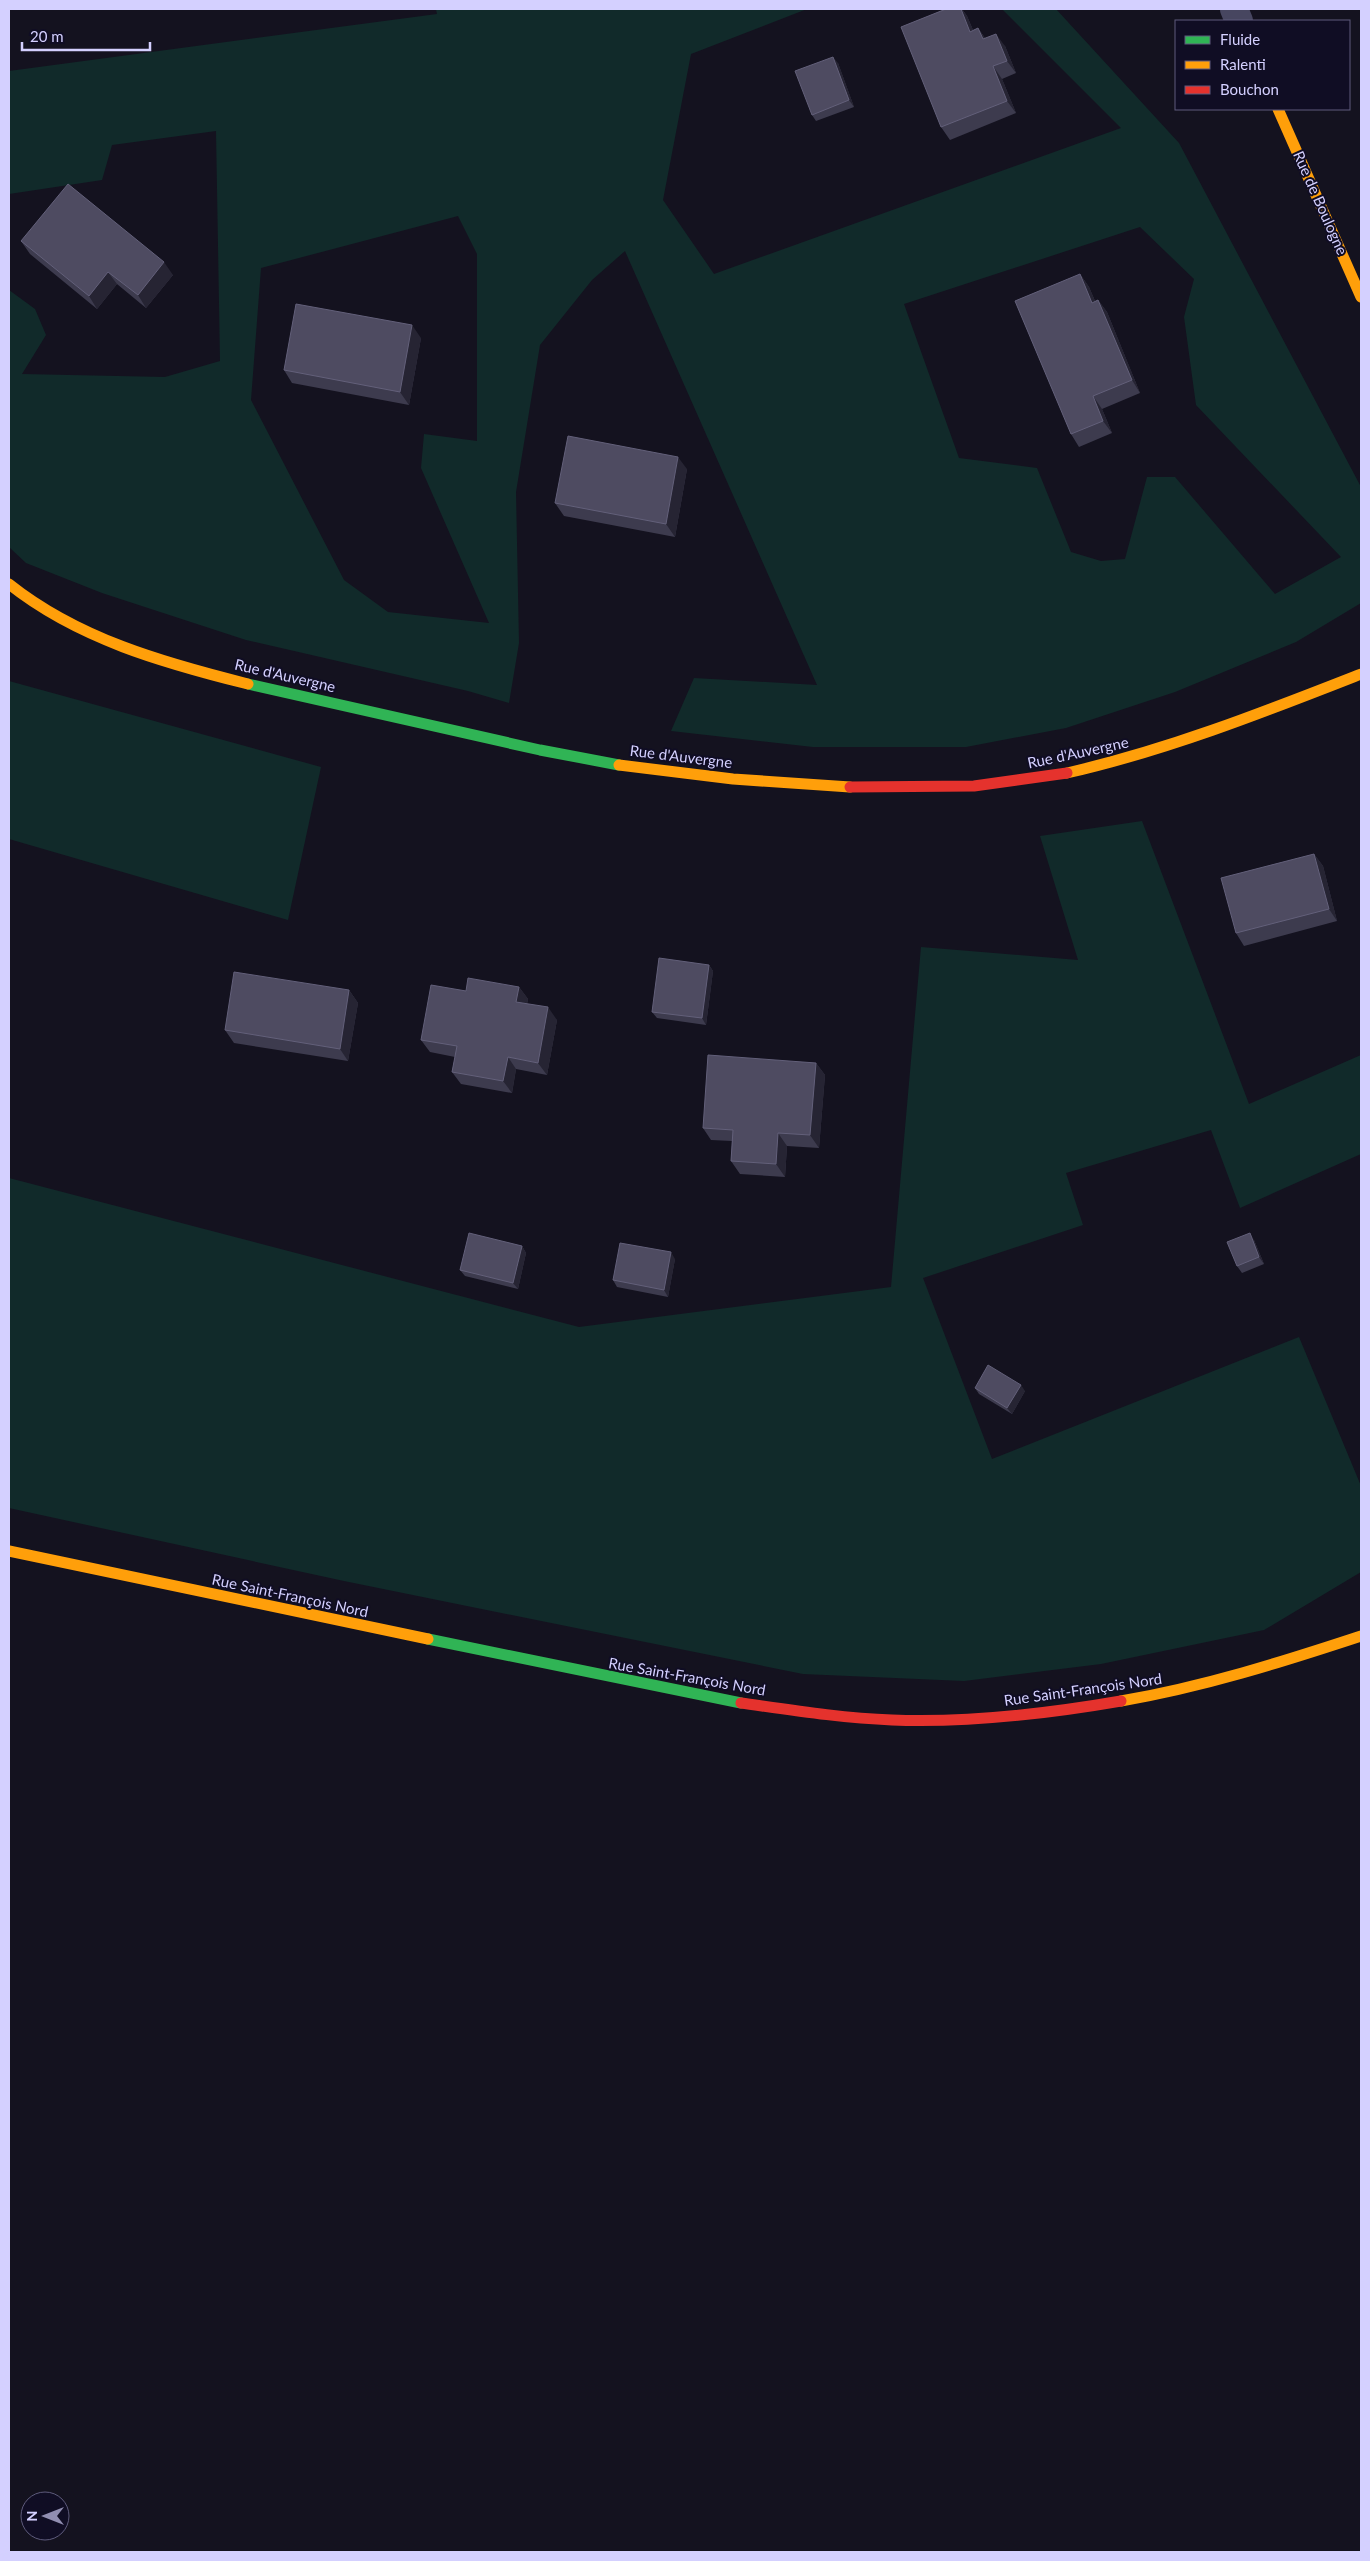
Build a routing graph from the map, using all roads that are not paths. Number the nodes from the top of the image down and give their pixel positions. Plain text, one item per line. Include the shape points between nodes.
1 (1278, 110) edge
2 (1361, 297) edge
3 (9, 584) edge
4 (1361, 674) edge
5 (9, 1551) edge
6 (1361, 1636) edge

1 - 2 street, Rue de Boulogne
3 - 4 street, Rue d'Auvergne via 60,619 124,647 189,670 565,755 661,771 771,783 880,788 968,787 1023,781 1173,747
5 - 6 street, Rue Saint-François Nord via 713,1699 829,1716 893,1720 996,1718 1080,1708 1166,1693

